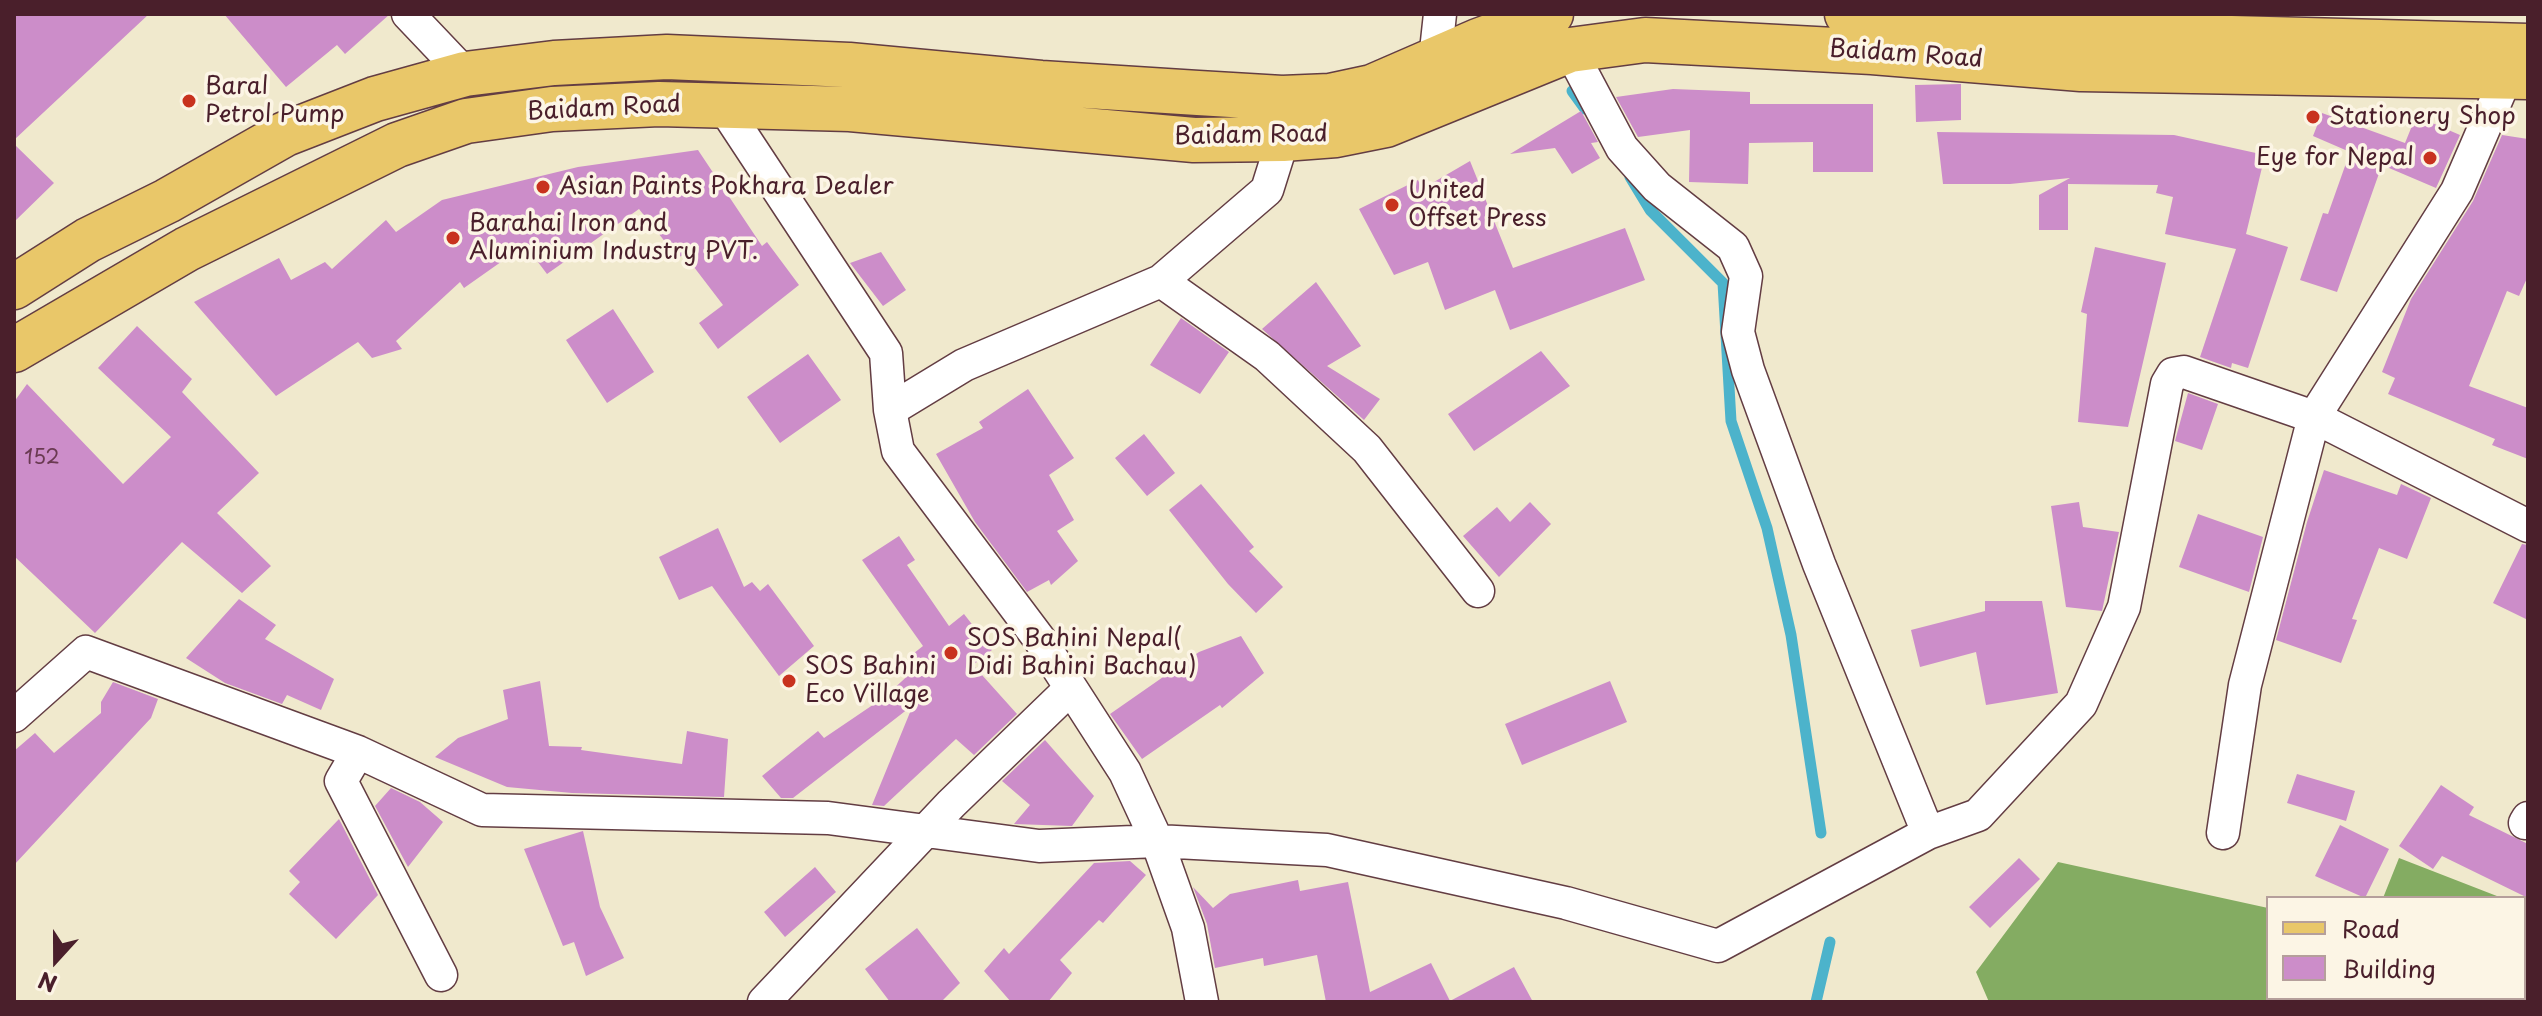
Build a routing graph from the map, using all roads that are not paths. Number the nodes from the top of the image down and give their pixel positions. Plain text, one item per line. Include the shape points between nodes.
1 (408, 14) edge
2 (1440, 14) edge
3 (1863, 15) edge
4 (2085, 24) edge
5 (1642, 27) edge
6 (1561, 32) edge
7 (1435, 60) junction
8 (2521, 66) edge
9 (465, 74) junction
10 (717, 105) junction
11 (1283, 139) junction
12 (1161, 281) junction
13 (14, 287) edge
14 (14, 350) edge
15 (890, 410) junction
16 (2314, 417) junction
17 (2528, 526) edge
18 (1478, 591) dead end
19 (1070, 689) junction
20 (14, 716) edge
21 (358, 752) junction
22 (927, 833) junction
23 (1928, 833) junction
24 (2223, 833) dead end
25 (1157, 841) junction
26 (441, 975) dead end
27 (764, 1002) edge
28 (1202, 1002) edge

1 - 9 street
2 - 7 street
3 - 4 main road, Baidam Road
4 - 8 main road, Baidam Road
5 - 6 main road, Baidam Road
5 - 8 main road, Baidam Road via 2081,69
6 - 7 main road, Baidam Road
6 - 11 main road, Baidam Road via 1386,125
6 - 23 street via 1622,148 1657,187 1733,247 1746,276 1738,332 1748,370 1819,564
7 - 9 main road, Baidam Road via 1372,87 1282,98 682,57 554,63
8 - 16 street via 2457,191
9 - 13 main road, Baidam Road via 375,99 285,134 88,240
10 - 11 main road, Baidam Road via 850,109 1194,140
10 - 14 main road, Baidam Road via 552,109 466,121 397,145 187,249
10 - 15 street via 729,115 886,353
11 - 12 street via 1267,190
12 - 15 street via 964,365
12 - 18 street via 1267,356 1367,449
15 - 19 street via 898,451 1040,640
16 - 17 street
16 - 23 street via 2184,372 2173,374 2124,607 2081,704 1978,815
16 - 24 street via 2245,685
19 - 22 street
19 - 25 street via 1125,772
20 - 21 street via 86,652
21 - 22 street via 482,810 828,818
21 - 26 street via 341,781
22 - 25 street via 1039,846
22 - 27 street
23 - 25 street via 1718,946 1566,903 1327,850
25 - 28 street via 1188,928

